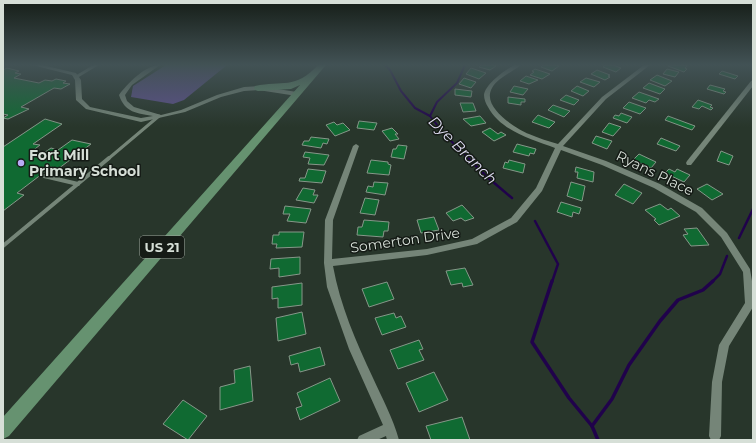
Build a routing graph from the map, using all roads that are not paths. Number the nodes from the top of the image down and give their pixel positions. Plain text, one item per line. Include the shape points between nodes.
1 (78, 86) edge
2 (129, 86) edge
3 (292, 86) edge
4 (304, 86) edge
5 (491, 86) edge
6 (620, 86) edge
7 (750, 86) edge
8 (258, 88) junction
9 (297, 94) junction
10 (159, 116) junction
11 (356, 146) dead end
12 (559, 147) junction
13 (689, 163) dead end
14 (44, 176) dead end
15 (78, 184) junction
16 (3, 246) edge
17 (328, 264) junction
18 (3, 430) edge
19 (392, 434) edge
20 (715, 436) dead end
21 (363, 440) edge

1 - 10 street via 79,100 88,108 141,120
2 - 10 street via 122,95 123,101 132,110
3 - 8 main road
4 - 9 main road, US 21
5 - 12 street, Ryans Place via 487,95 489,103 503,121 526,135
6 - 12 street, Somerton Drive via 604,98
7 - 13 street
8 - 9 street
8 - 10 street via 231,92 183,111
9 - 18 main road, US 21
10 - 15 lane
11 - 17 street via 329,220
12 - 17 street, Somerton Drive via 539,189 514,220 474,242 427,252
12 - 20 street, Ryans Place via 657,186 699,210 724,235 747,272 750,304 724,345 717,382
14 - 15 lane
15 - 16 lane
17 - 19 street via 332,287 354,349
19 - 21 street

